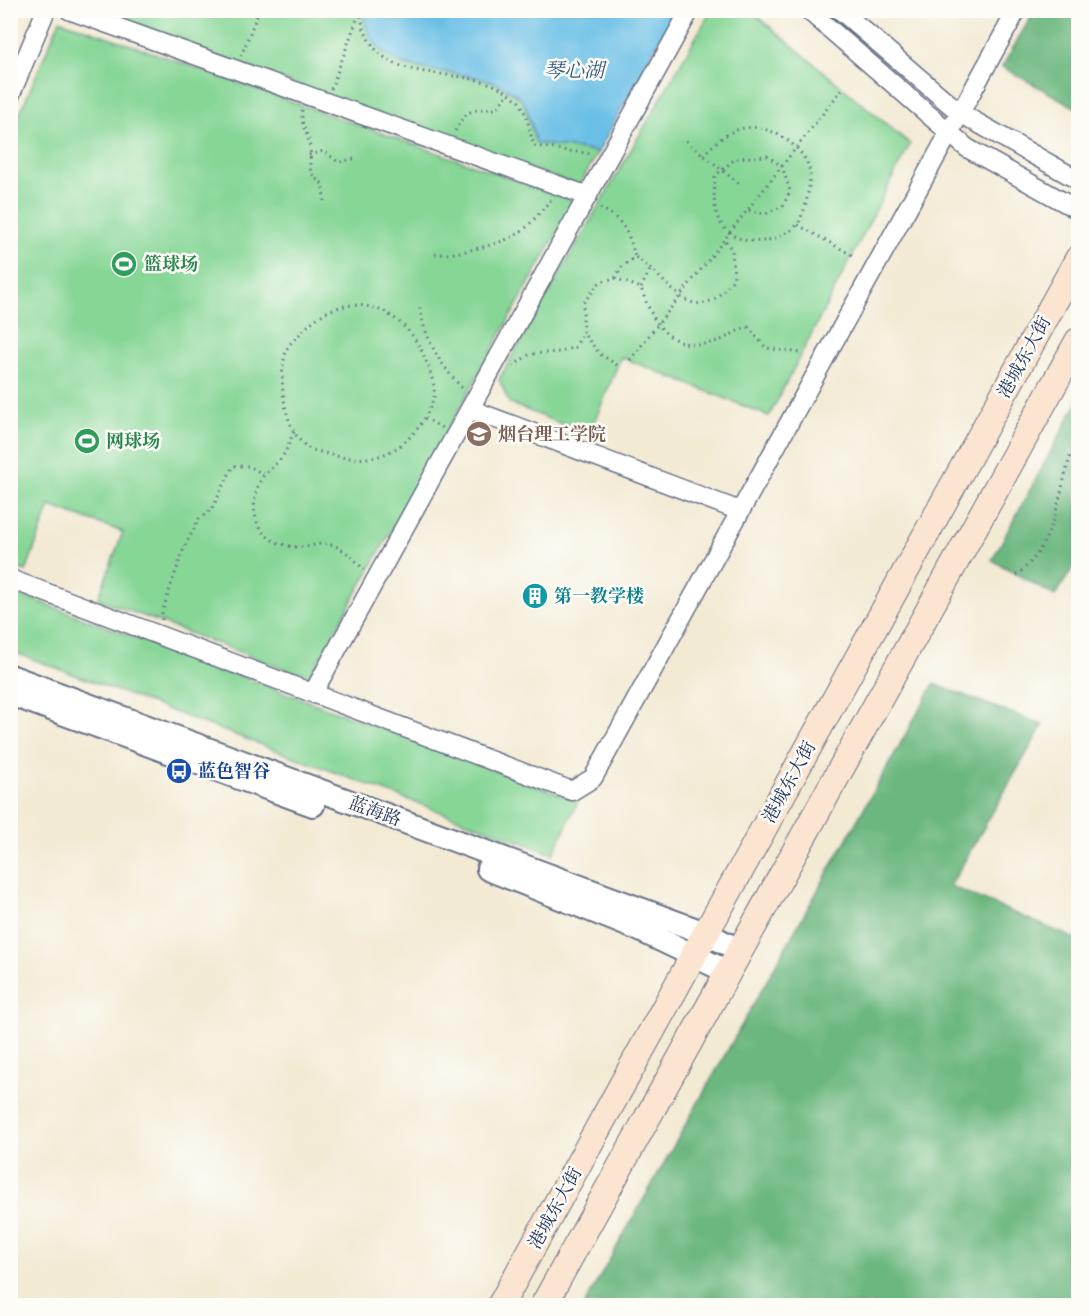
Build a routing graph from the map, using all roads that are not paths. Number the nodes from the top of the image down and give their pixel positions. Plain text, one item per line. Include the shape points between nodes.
1 (46, 10) edge
2 (69, 10) edge
3 (690, 10) edge
4 (808, 10) edge
5 (840, 10) edge
6 (1017, 10) edge
7 (10, 96) edge
8 (960, 113) junction
9 (949, 134) junction
10 (1078, 180) edge
11 (593, 202) junction
12 (1078, 210) edge
13 (1078, 259) edge
14 (1078, 341) edge
15 (469, 401) junction
16 (740, 511) junction
17 (10, 579) edge
18 (10, 676) edge
19 (313, 693) junction
20 (10, 694) edge
21 (705, 933) junction
22 (694, 957) junction
23 (733, 961) junction
24 (500, 1305) edge
25 (543, 1305) edge

1 - 7 street
2 - 11 street
3 - 11 street
4 - 9 street
5 - 8 street
6 - 8 street
8 - 9 street
8 - 10 street
9 - 12 street
9 - 16 street
11 - 15 street
13 - 21 main road, 港城东大街
14 - 23 main road, 港城东大街
15 - 16 street
15 - 19 street
16 - 19 street via 593,778 572,791
17 - 19 street
18 - 21 street, 蓝海路
20 - 22 street, 蓝海路 via 477,864 640,930
21 - 22 main road, 港城东大街
21 - 23 street, 蓝海路
22 - 23 street, 蓝海路
22 - 24 main road, 港城东大街
23 - 25 main road, 港城东大街

